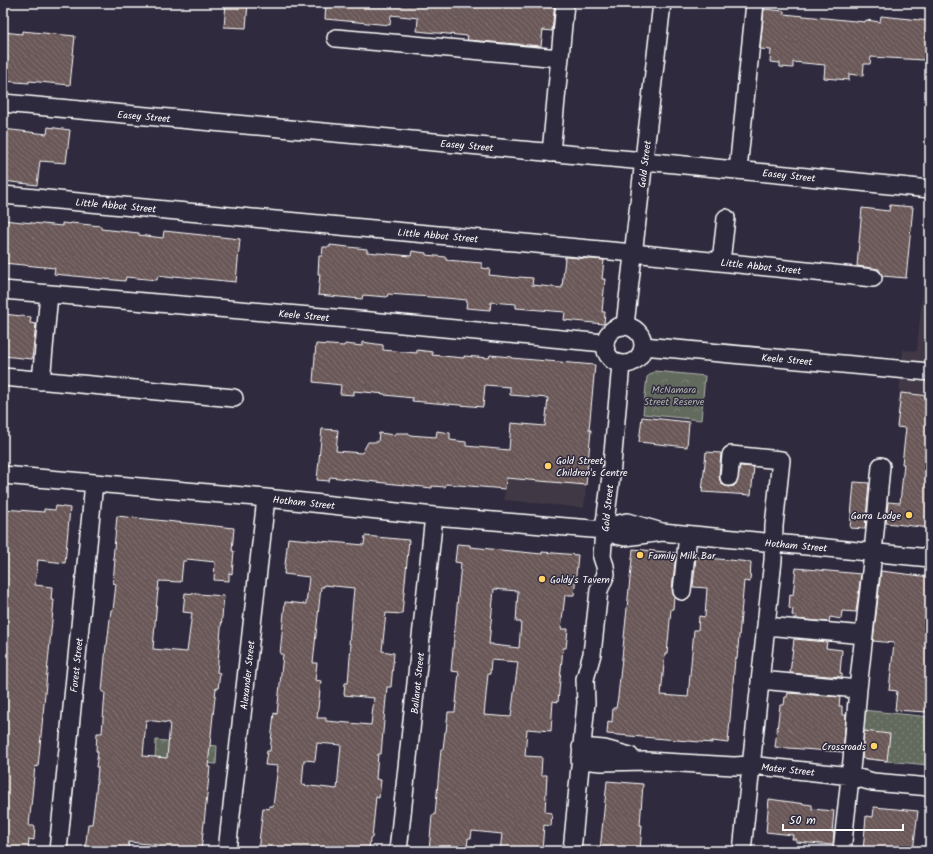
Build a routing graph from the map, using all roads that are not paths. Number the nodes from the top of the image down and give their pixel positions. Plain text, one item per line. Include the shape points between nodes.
1 (565, 3) edge
2 (662, 3) edge
3 (755, 3) edge
4 (336, 38) dead end
5 (560, 58) junction
6 (3, 103) edge
7 (551, 153) junction
8 (644, 161) junction
9 (738, 170) junction
10 (930, 189) edge
11 (3, 195) edge
12 (726, 218) dead end
13 (633, 253) junction
14 (721, 262) junction
15 (873, 278) dead end
16 (3, 290) edge
17 (49, 294) junction
18 (625, 325) junction
19 (604, 343) junction
20 (643, 346) junction
21 (621, 364) junction
22 (930, 372) edge
23 (3, 377) edge
24 (41, 381) junction
25 (234, 398) dead end
26 (880, 466) dead end
27 (3, 475) edge
28 (729, 476) dead end
29 (94, 483) junction
30 (266, 498) junction
31 (434, 516) junction
32 (604, 530) junction
33 (688, 535) junction
34 (773, 543) junction
35 (873, 553) junction
36 (930, 558) edge
37 (682, 591) dead end
38 (766, 626) junction
39 (864, 634) junction
40 (760, 680) junction
41 (858, 689) junction
42 (581, 753) junction
43 (750, 765) junction
44 (851, 776) junction
45 (930, 787) edge
46 (57, 849) edge
47 (227, 851) edge
48 (398, 851) edge
49 (571, 851) edge
50 (742, 851) edge
51 (842, 851) edge

1 - 5 street
2 - 8 street, Gold Street
3 - 9 street
4 - 5 street
5 - 7 street
6 - 7 street, Easey Street
7 - 8 street, Easey Street
8 - 9 street, Easey Street
8 - 13 street, Gold Street
9 - 10 street, Easey Street
11 - 13 street, Little Abbot Street
12 - 14 street
13 - 14 street, Little Abbot Street
13 - 18 street, Gold Street
14 - 15 street, Little Abbot Street
16 - 17 street, Keele Street
17 - 19 street, Keele Street
17 - 24 street
18 - 19 street via 613,328
18 - 20 street via 640,334
19 - 21 street via 604,349 610,359
20 - 21 street via 638,358 628,364
20 - 22 street, Keele Street
21 - 32 street, Gold Street
23 - 24 street
24 - 25 street
26 - 35 street
27 - 29 street, Hotham Street
28 - 34 street via 731,455 781,460
29 - 30 street, Hotham Street
29 - 46 street, Forest Street
30 - 31 street, Hotham Street
30 - 47 street, Alexander Street
31 - 32 street, Hotham Street
31 - 48 street, Ballarat Street
32 - 33 street, Hotham Street via 625,536 662,532
32 - 42 street, Gold Street via 602,557 596,573 599,590 592,654 585,679 586,703
33 - 34 street, Hotham Street
33 - 37 street
34 - 35 street, Hotham Street
34 - 38 street
35 - 36 street, Hotham Street
35 - 39 street
38 - 39 street
38 - 40 street
39 - 41 street
40 - 41 street
40 - 43 street
41 - 44 street
42 - 43 street, Mater Street via 602,762
42 - 49 street, Gold Street
43 - 44 street, Mater Street
43 - 50 street
44 - 45 street, Mater Street via 873,782
44 - 51 street

